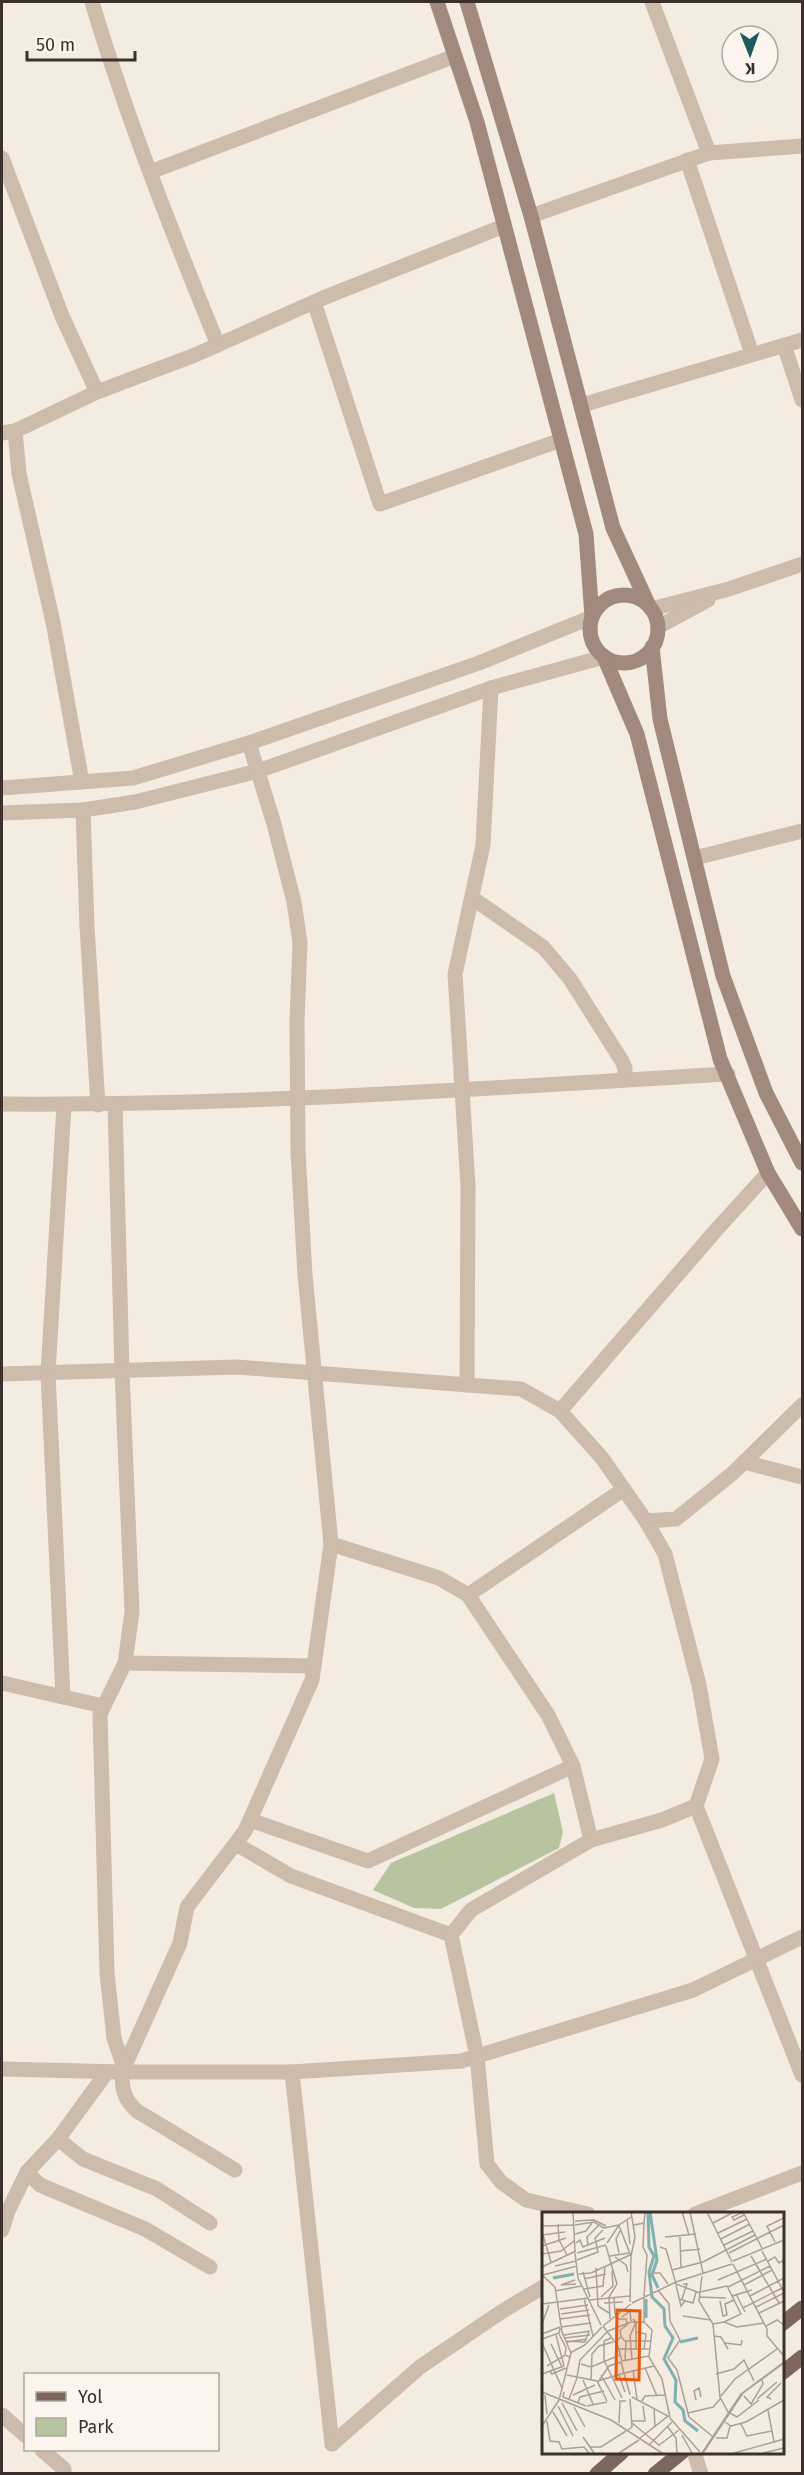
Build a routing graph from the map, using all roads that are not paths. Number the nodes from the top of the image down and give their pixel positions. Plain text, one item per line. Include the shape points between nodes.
1 (92, 2) edge
2 (437, 2) edge
3 (467, 2) edge
4 (652, 2) edge
5 (455, 56) junction
6 (802, 146) edge
7 (709, 153) junction
8 (2, 158) edge
9 (687, 160) junction
10 (150, 172) junction
11 (531, 216) junction
12 (504, 226) junction
13 (314, 302) junction
14 (802, 340) edge
15 (218, 345) junction
16 (784, 345) junction
17 (752, 354) junction
18 (97, 392) junction
19 (802, 400) edge
20 (582, 405) junction
21 (8, 432) edge
22 (561, 440) junction
23 (802, 564) edge
24 (729, 589) junction
25 (650, 608) junction
26 (592, 617) junction
27 (658, 627) junction
28 (652, 648) junction
29 (604, 657) junction
30 (491, 688) junction
31 (249, 743) junction
32 (258, 771) junction
33 (82, 782) junction
34 (2, 788) edge
35 (83, 810) junction
36 (2, 813) edge
37 (802, 831) edge
38 (695, 858) junction
39 (472, 898) junction
40 (728, 1074) junction
41 (625, 1080) junction
42 (461, 1090) junction
43 (297, 1098) junction
44 (2, 1104) edge
45 (115, 1104) junction
46 (64, 1105) junction
47 (98, 1105) junction
48 (802, 1163) edge
49 (768, 1173) junction
50 (802, 1229) edge
51 (122, 1371) junction
52 (48, 1373) junction
53 (315, 1373) junction
54 (2, 1374) edge
55 (467, 1384) junction
56 (802, 1405) edge
57 (560, 1411) junction
58 (744, 1462) junction
59 (802, 1476) edge
60 (624, 1489) junction
61 (646, 1521) junction
62 (331, 1544) junction
63 (468, 1595) junction
64 (125, 1663) junction
65 (314, 1666) junction
66 (2, 1683) edge
67 (63, 1697) junction
68 (104, 1706) junction
69 (573, 1766) junction
70 (696, 1806) junction
71 (250, 1820) junction
72 (591, 1840) junction
73 (236, 1844) junction
74 (451, 1935) junction
75 (802, 1937) edge
76 (755, 1960) junction
77 (477, 2056) junction
78 (2, 2069) edge
79 (118, 2070) junction
80 (292, 2072) junction
81 (802, 2075) edge
82 (58, 2139) junction
83 (235, 2170) dead end
84 (27, 2172) junction
85 (802, 2174) edge
86 (579, 2212) edge
87 (706, 2212) edge
88 (210, 2223) dead end
89 (2, 2230) edge
90 (210, 2267) dead end
91 (542, 2288) edge
92 (802, 2308) edge
93 (783, 2321) edge
94 (802, 2357) edge
95 (783, 2372) edge
96 (2, 2415) edge
97 (24, 2434) edge
98 (43, 2451) edge
99 (620, 2454) edge
100 (680, 2454) edge
101 (695, 2454) edge
102 (659, 2472) edge
103 (64, 2474) edge
104 (597, 2474) edge
105 (701, 2474) edge

1 - 10 street
2 - 5 main road
3 - 11 main road
4 - 7 street
5 - 10 street
5 - 12 main road
6 - 7 street
7 - 9 street
8 - 18 street via 62,316
9 - 11 street
9 - 17 street
10 - 15 street
11 - 20 main road
12 - 13 street
12 - 22 main road
13 - 15 street
13 - 22 street via 380,504
14 - 16 street
15 - 18 street
16 - 17 street
16 - 19 street
17 - 20 street
18 - 21 street
20 - 25 main road via 614,528
21 - 33 street via 53,622
22 - 26 main road via 586,534
23 - 24 street
24 - 25 street
24 - 27 street
25 - 26 main road via 640,599 618,595 607,599
25 - 27 main road
26 - 29 main road via 591,639
26 - 31 street via 479,663
27 - 28 main road
28 - 29 main road via 635,661 625,663
28 - 38 main road via 660,719
29 - 30 street
29 - 40 main road via 637,734 720,1059
30 - 32 street
30 - 39 street via 483,845
31 - 32 street
31 - 33 street via 133,778
32 - 35 street via 135,802
32 - 43 street via 294,902 300,943
33 - 34 street
35 - 36 street
35 - 47 street
37 - 38 street
38 - 48 main road via 723,976 766,1093
39 - 41 street via 543,947 570,979 622,1061
39 - 42 street via 455,974
40 - 41 street
40 - 49 main road
41 - 42 street
42 - 43 street
42 - 55 street via 468,1186
43 - 45 street
43 - 53 street via 305,1275
44 - 46 street
45 - 47 street
45 - 51 street
46 - 47 street
46 - 52 street
49 - 50 main road
49 - 57 street
51 - 52 street
51 - 53 street via 237,1367
51 - 64 street via 132,1612
52 - 54 street
52 - 67 street
53 - 55 street
53 - 62 street
55 - 57 street via 521,1389
56 - 58 street
57 - 60 street
58 - 59 street
58 - 61 street via 675,1519
60 - 61 street
60 - 63 street
61 - 70 street via 665,1554 699,1684 712,1759
62 - 63 street via 439,1578
62 - 65 street
63 - 69 street via 549,1715
64 - 65 street
64 - 68 street
65 - 71 street via 312,1680
66 - 67 street
67 - 68 street
68 - 79 street via 100,1714 107,1973
69 - 71 street via 368,1861
69 - 72 street
70 - 72 street
70 - 76 street
71 - 73 street
72 - 74 street via 471,1910
73 - 74 street via 291,1876
73 - 79 street via 187,1907 180,1943 149,2016
74 - 77 street
75 - 76 street
76 - 77 street via 693,1990
76 - 81 street
77 - 80 street via 461,2061
77 - 86 street via 487,2164 501,2182 526,2200
78 - 79 street
79 - 80 street
79 - 82 street
79 - 83 street via 122,2092 137,2111
80 - 91 street via 332,2444 420,2367
82 - 84 street
82 - 88 street via 83,2159 158,2189
84 - 89 street
84 - 90 street via 40,2185 145,2229
85 - 87 street
92 - 93 main road
94 - 95 main road
96 - 97 street
98 - 103 street via 64,2469
99 - 104 main road
100 - 102 main road
101 - 105 street

